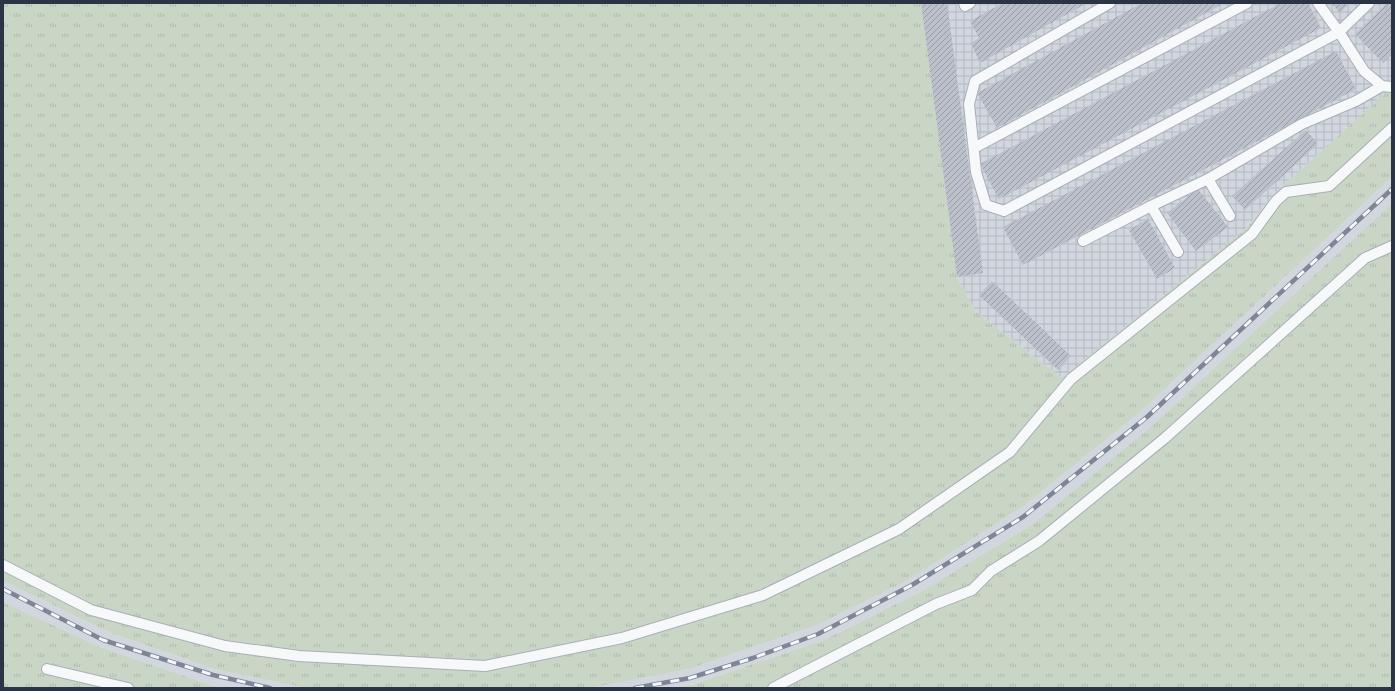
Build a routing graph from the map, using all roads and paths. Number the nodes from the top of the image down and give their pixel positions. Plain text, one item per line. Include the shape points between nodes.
1 (964, 3) edge
2 (970, 3) edge
3 (1110, 3) edge
4 (1247, 3) edge
5 (1318, 3) edge
6 (1369, 3) edge
7 (1339, 32) junction
8 (1387, 87) edge
9 (1392, 128) edge
10 (974, 148) junction
11 (1208, 179) junction
12 (1151, 206) junction
13 (1230, 216) dead end
14 (1082, 241) dead end
15 (1392, 246) edge
16 (1178, 252) dead end
17 (3, 565) edge
18 (47, 669) dead end
19 (128, 688) edge
20 (773, 688) edge

1 - 2 lane via 965,6
3 - 10 lane via 975,81 969,104
4 - 10 lane
5 - 7 lane
6 - 7 lane
7 - 8 lane via 1364,71
7 - 10 lane via 1004,211 986,205 976,172
8 - 11 lane via 1302,124
9 - 17 lane via 1329,186 1286,192 1276,201 1252,234 1071,379 1010,452 899,529 763,595 622,638 485,666 299,656 225,646 91,610
11 - 12 lane
11 - 13 lane
12 - 14 lane
12 - 16 lane
15 - 20 lane via 1365,258 1165,438 1039,541 991,571 972,590 936,604
18 - 19 lane

